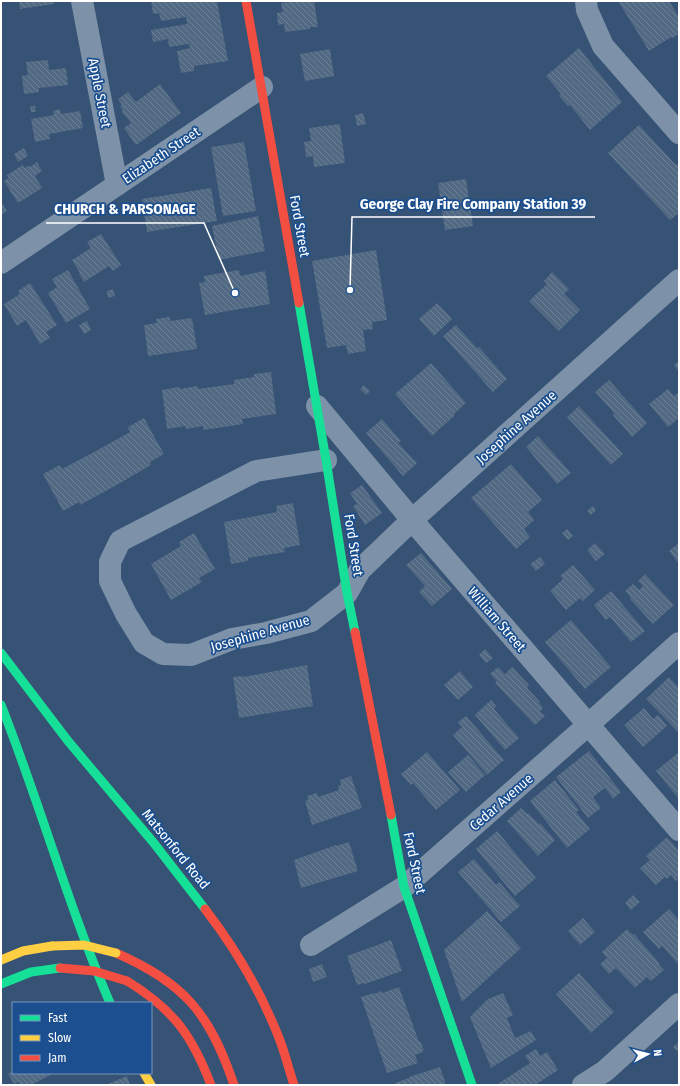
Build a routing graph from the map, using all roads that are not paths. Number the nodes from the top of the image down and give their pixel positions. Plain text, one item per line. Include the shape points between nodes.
1 (82, 1) edge
2 (246, 1) edge
3 (586, 1) edge
4 (262, 87) junction
5 (679, 133) edge
6 (117, 184) junction
7 (1, 263) edge
8 (679, 280) edge
9 (317, 406) junction
10 (326, 460) junction
11 (412, 520) junction
12 (348, 593) junction
13 (679, 643) edge
14 (1, 653) edge
15 (1, 705) edge
16 (588, 725) junction
17 (679, 830) edge
18 (404, 887) junction
19 (310, 945) dead end
20 (1, 960) edge
21 (1, 984) edge
22 (110, 1002) edge
23 (679, 1004) edge
24 (145, 1074) edge
25 (151, 1085) edge
26 (211, 1085) edge
27 (234, 1085) edge
28 (294, 1085) edge
29 (472, 1085) edge
30 (583, 1085) edge

1 - 6 street, Apple Street
2 - 4 main road, Ford Street
3 - 5 street via 587,10 602,46
4 - 6 street, Elizabeth Street
4 - 9 main road, Ford Street
6 - 7 street, Elizabeth Street
8 - 11 street, Josephine Avenue
9 - 10 main road, Ford Street
9 - 11 street, William Street
10 - 12 main road, Ford Street
10 - 12 street, Josephine Avenue via 256,471 136,532 120,541 110,562 110,581 126,614 144,642 163,654 191,655 232,639 311,621
11 - 12 street, Josephine Avenue via 360,570
11 - 16 street, William Street
12 - 18 main road, Ford Street
13 - 16 street, Cedar Avenue
14 - 28 main road, Matsonford Road via 54,724 183,878 233,947 269,1013
15 - 22 main road via 27,772 76,917
16 - 17 street, William Street
16 - 18 street, Cedar Avenue
18 - 19 street, Cedar Avenue
18 - 29 main road, Ford Street
20 - 27 main road, bridge via 23,951 52,946 84,945 116,953 149,967 178,988 212,1031
21 - 26 main road, bridge via 31,972 60,968 95,970 127,981 163,1005 180,1023 193,1042
23 - 30 street via 605,1071
24 - 25 main road

